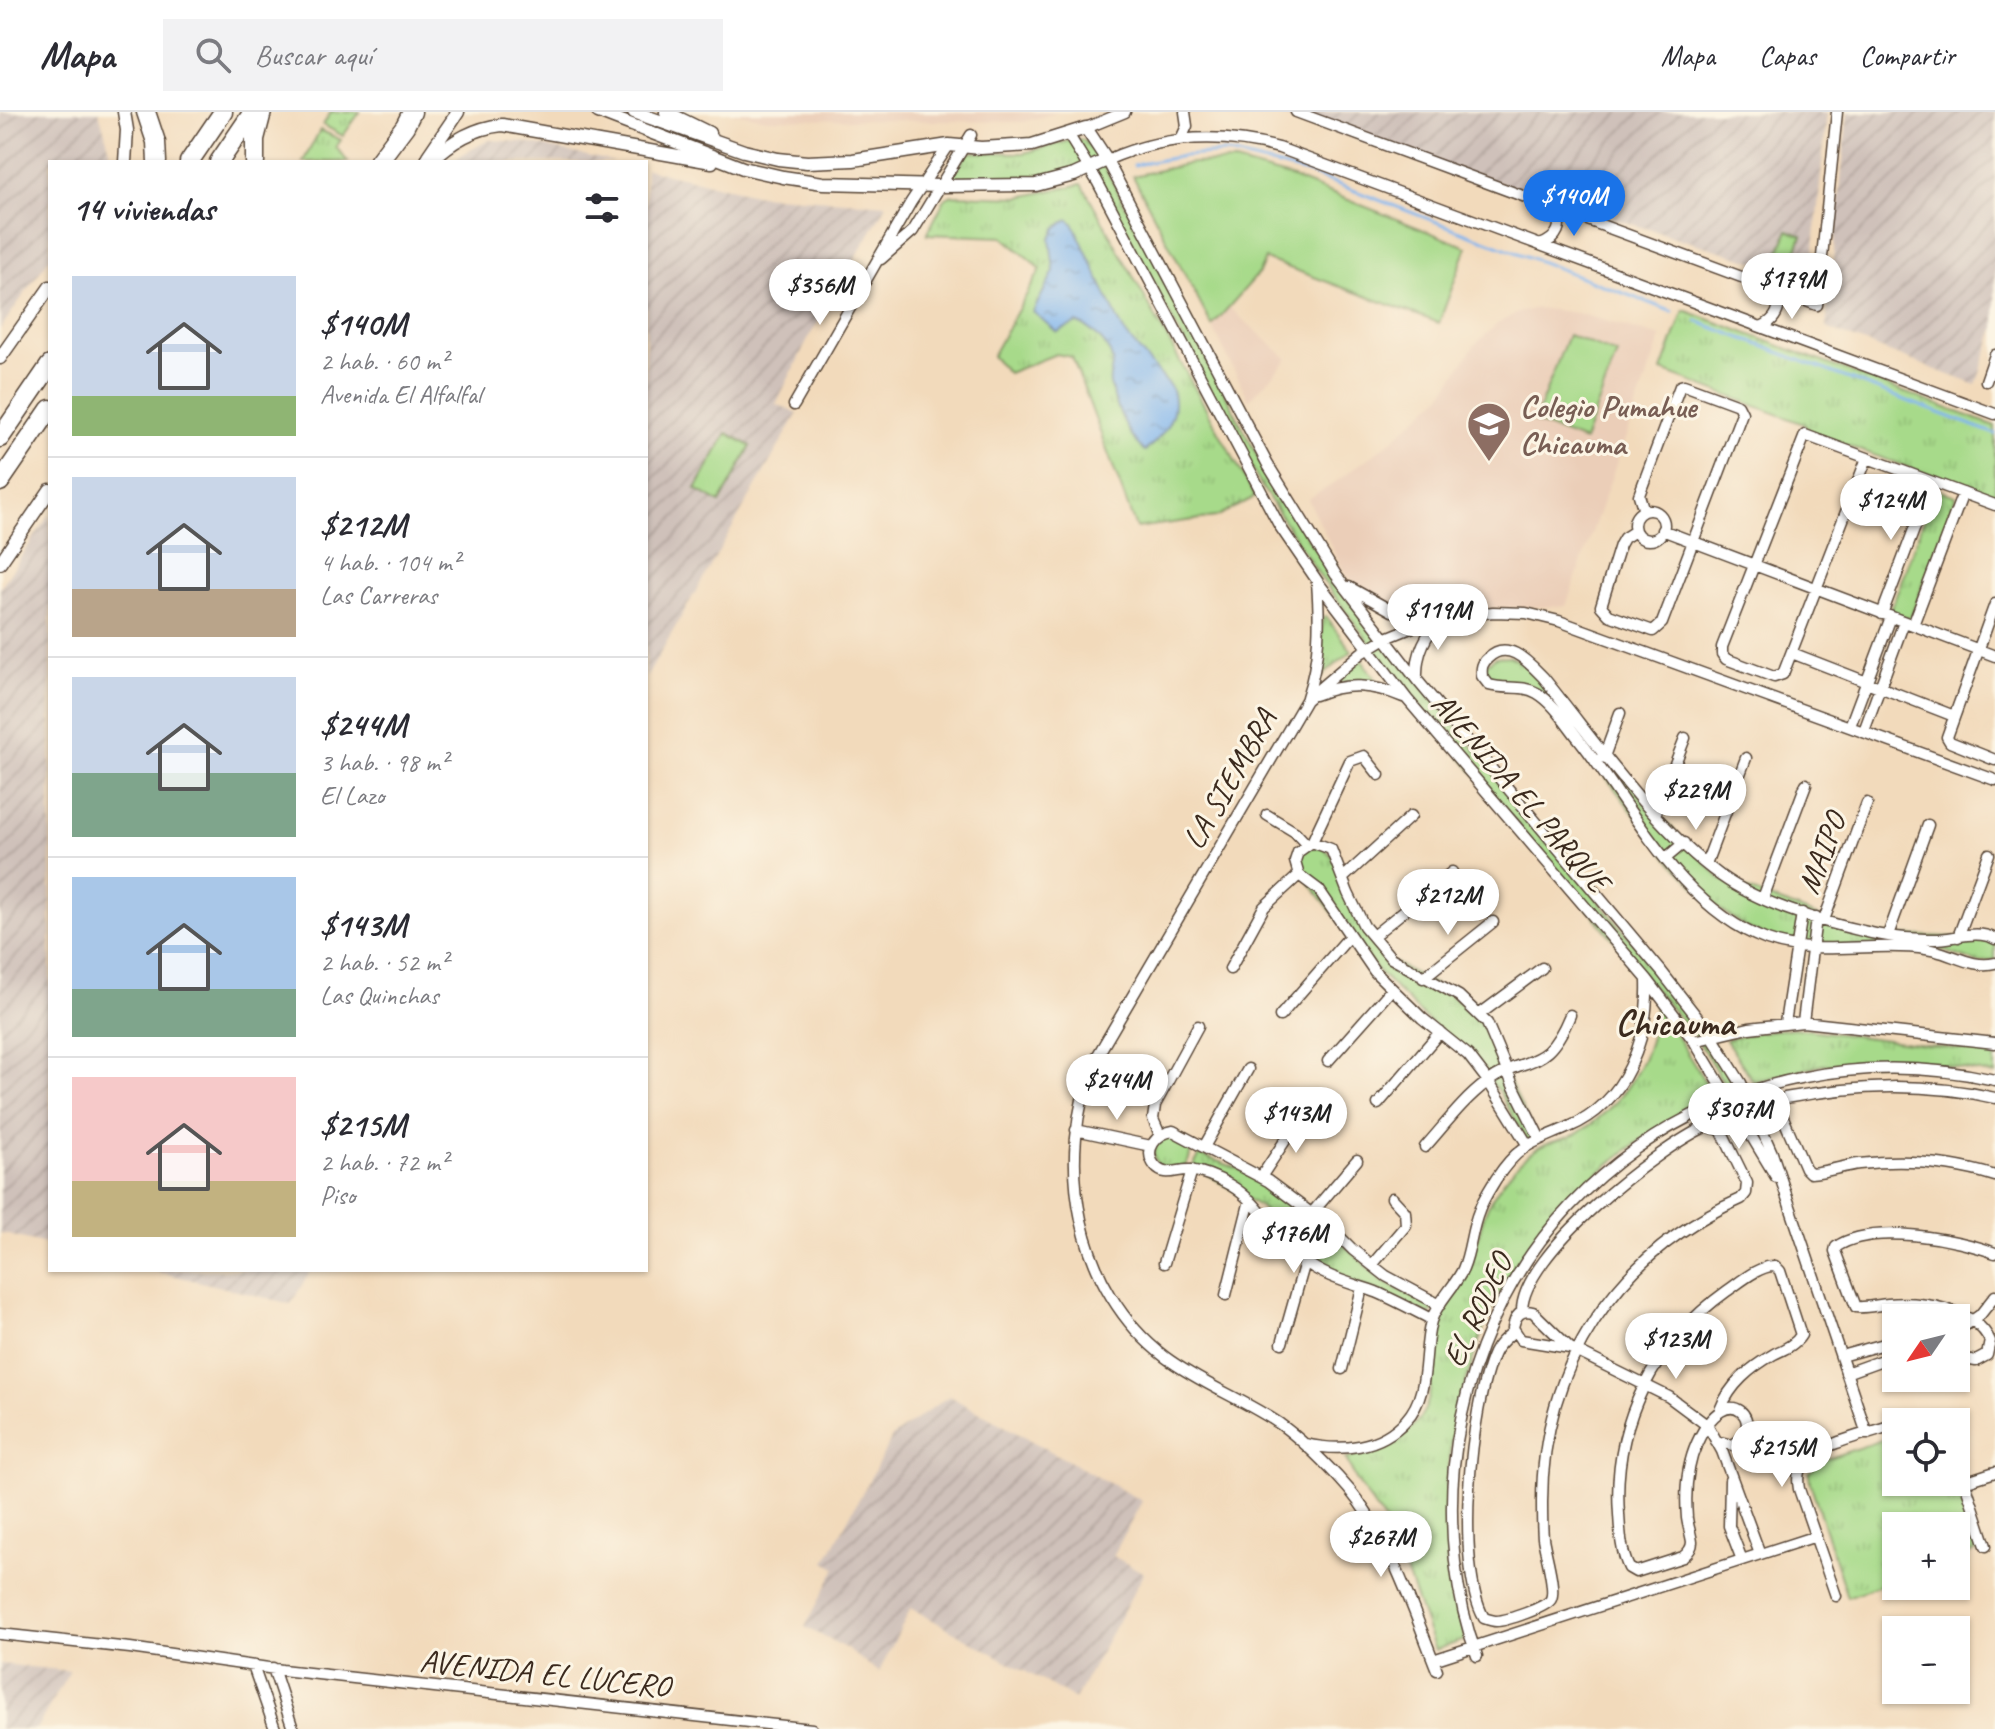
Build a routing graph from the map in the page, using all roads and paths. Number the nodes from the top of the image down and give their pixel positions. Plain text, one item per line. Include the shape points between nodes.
1 (124, 112) edge
2 (146, 112) edge
3 (223, 112) edge
4 (253, 112) edge
5 (262, 112) edge
6 (412, 112) edge
7 (458, 112) edge
8 (598, 112) edge
9 (634, 112) edge
10 (666, 112) edge
11 (1125, 112) edge
12 (1185, 112) edge
13 (1296, 112) edge
14 (1837, 112) edge
15 (1086, 128) junction
16 (1068, 134) junction
17 (1181, 139) junction
18 (967, 141) junction
19 (949, 145) junction
20 (744, 151) junction
21 (125, 160) edge
22 (157, 160) edge
23 (190, 160) edge
24 (220, 160) edge
25 (255, 160) edge
26 (380, 160) edge
27 (428, 160) edge
28 (430, 160) edge
29 (1107, 160) junction
30 (743, 168) junction
31 (1089, 169) junction
32 (921, 186) junction
33 (941, 186) junction
34 (1555, 209) junction
35 (1540, 245) junction
36 (874, 266) junction
37 (48, 290) edge
38 (1778, 292) junction
39 (1194, 323) junction
40 (1761, 327) junction
41 (1177, 332) junction
42 (1995, 355) edge
43 (0, 358) edge
44 (48, 368) edge
45 (1986, 381) dead end
46 (794, 405) dead end
47 (48, 412) edge
48 (1995, 414) edge
49 (0, 438) edge
50 (1867, 458) junction
51 (1268, 465) junction
52 (1249, 472) junction
53 (0, 482) edge
54 (1932, 482) junction
55 (48, 493) edge
56 (1963, 493) junction
57 (1995, 505) edge
58 (1644, 511) junction
59 (1298, 516) junction
60 (1279, 525) junction
61 (1662, 530) junction
62 (1635, 531) junction
63 (1692, 542) junction
64 (0, 563) edge
65 (1754, 565) junction
66 (1317, 580) junction
67 (1342, 582) junction
68 (1816, 589) junction
69 (1995, 604) edge
70 (1887, 615) junction
71 (1444, 618) junction
72 (1908, 624) junction
73 (1384, 639) junction
74 (1368, 649) junction
75 (1978, 650) junction
76 (1792, 653) junction
77 (1995, 656) edge
78 (1417, 680) junction
79 (1867, 682) junction
80 (1880, 688) junction
81 (1407, 699) junction
82 (1306, 700) junction
83 (1620, 713) dead end
84 (1954, 716) junction
85 (1850, 726) junction
86 (1864, 731) junction
87 (1685, 738) dead end
88 (1601, 758) junction
89 (1746, 758) dead end
90 (1995, 760) edge
91 (1379, 775) dead end
92 (1995, 780) edge
93 (1806, 784) dead end
94 (1867, 803) dead end
95 (1267, 815) dead end
96 (1655, 815) junction
97 (1411, 816) dead end
98 (1928, 825) dead end
99 (1310, 843) junction
100 (1684, 843) junction
101 (1989, 854) dead end
102 (1666, 858) junction
103 (1706, 864) junction
104 (1452, 872) dead end
105 (1299, 875) junction
106 (1343, 878) junction
107 (1763, 898) junction
108 (1802, 913) junction
109 (1820, 919) junction
110 (1493, 922) dead end
111 (1888, 935) junction
112 (1373, 936) junction
113 (1349, 937) junction
114 (1958, 937) junction
115 (1995, 939) edge
116 (1913, 942) junction
117 (1797, 947) junction
118 (1812, 948) junction
119 (1391, 958) junction
120 (1995, 963) edge
121 (1542, 968) dead end
122 (1230, 969) dead end
123 (1375, 972) junction
124 (1423, 978) junction
125 (1647, 979) junction
126 (1392, 989) junction
127 (1480, 1014) junction
128 (1570, 1015) dead end
129 (1280, 1016) dead end
130 (1803, 1022) junction
131 (1785, 1023) junction
132 (1198, 1026) dead end
133 (1440, 1032) junction
134 (1711, 1035) junction
135 (1694, 1041) junction
136 (1995, 1043) edge
137 (1328, 1061) dead end
138 (1248, 1069) dead end
139 (1507, 1071) junction
140 (1995, 1080) edge
141 (1488, 1081) junction
142 (1746, 1092) junction
143 (1995, 1098) edge
144 (1728, 1099) junction
145 (1378, 1104) dead end
146 (1302, 1115) dead end
147 (1076, 1130) junction
148 (1160, 1135) junction
149 (1539, 1137) junction
150 (1527, 1144) junction
151 (1151, 1146) junction
152 (1204, 1147) junction
153 (1425, 1147) dead end
154 (1357, 1160) dead end
155 (1244, 1167) junction
156 (1192, 1170) junction
157 (1995, 1176) edge
158 (1261, 1177) junction
159 (1781, 1184) junction
160 (1231, 1185) junction
161 (1392, 1198) dead end
162 (1250, 1200) junction
163 (1312, 1213) junction
164 (1995, 1253) edge
165 (1305, 1262) junction
166 (1164, 1263) dead end
167 (1372, 1265) junction
168 (1382, 1273) junction
169 (1362, 1288) junction
170 (1373, 1292) junction
171 (1226, 1295) dead end
172 (1995, 1296) edge
173 (1440, 1305) junction
174 (1522, 1312) junction
175 (1431, 1319) junction
176 (1971, 1322) junction
177 (1514, 1331) junction
178 (1992, 1342) edge
179 (1282, 1343) dead end
180 (1882, 1345) edge
181 (1572, 1349) junction
182 (1841, 1356) junction
183 (1882, 1360) edge
184 (1970, 1360) edge
185 (1342, 1369) dead end
186 (1846, 1373) junction
187 (1644, 1384) junction
188 (1720, 1410) junction
189 (1708, 1426) junction
190 (1882, 1429) edge
191 (1867, 1434) junction
192 (1716, 1441) junction
193 (1303, 1444) junction
194 (1729, 1470) junction
195 (1995, 1472) edge
196 (1970, 1480) edge
197 (1969, 1496) edge
198 (1816, 1536) junction
199 (1986, 1546) dead end
200 (1760, 1554) junction
201 (1742, 1560) junction
202 (1836, 1596) dead end
203 (0, 1634) edge
204 (1475, 1652) junction
205 (253, 1666) junction
206 (273, 1668) junction
207 (275, 1729) edge
208 (293, 1729) edge
209 (812, 1729) edge

1 - 21 street
2 - 22 highway
3 - 23 highway
4 - 24 highway
5 - 25 highway
6 - 26 highway
7 - 27 street
8 - 30 street
9 - 20 street
10 - 20 street
11 - 15 street
12 - 17 street via 1187,126
13 - 34 street
14 - 38 street via 1817,305
15 - 16 street
15 - 29 street
16 - 18 street via 1032,145
16 - 31 street, AVENIDA EL PARQUE
17 - 29 street
17 - 35 street via 1220,137 1279,148
18 - 19 street
18 - 33 street
19 - 20 street via 837,162 793,161
19 - 32 street
28 - 30 street via 466,135 502,125
29 - 31 street
29 - 39 street, AVENIDA EL PARQUE
30 - 32 street via 823,183
31 - 33 street via 1036,185
31 - 41 street, AVENIDA EL PARQUE
32 - 33 street
32 - 36 street
33 - 36 street via 909,236
34 - 35 street via 1559,230
34 - 38 street
35 - 40 street
36 - 46 street
37 - 43 street
38 - 40 street via 1777,313
39 - 41 street via 1183,323
39 - 51 street, AVENIDA EL PARQUE
40 - 48 street
41 - 52 street, AVENIDA EL PARQUE
42 - 45 street
44 - 49 highway
47 - 53 highway
50 - 54 street
50 - 65 street via 1805,435
50 - 68 street
51 - 52 street via 1260,475
51 - 59 street, AVENIDA EL PARQUE
52 - 60 street, AVENIDA EL PARQUE
54 - 56 street
54 - 70 street
55 - 64 street
56 - 57 street
56 - 72 street
58 - 61 street via 1658,514
58 - 62 street via 1634,521
58 - 63 street via 1639,495 1680,386 1738,405 1742,413
59 - 60 street
59 - 67 street, AVENIDA EL PARQUE
60 - 66 street, AVENIDA EL PARQUE
61 - 62 street via 1651,540
61 - 63 street
62 - 63 street via 1620,545 1601,606 1609,615 1653,631 1661,626
63 - 65 street
65 - 68 street
65 - 76 street via 1722,654 1776,677
66 - 74 street, AVENIDA EL PARQUE
66 - 82 street via 1320,636
67 - 71 street via 1392,611
67 - 73 street, AVENIDA EL PARQUE
68 - 70 street
68 - 76 street
69 - 75 street
70 - 72 street
70 - 79 street
71 - 73 street, LA SIEMBRA
71 - 78 street via 1422,645
71 - 85 street, LA SIEMBRA via 1493,612 1559,621
72 - 75 street
72 - 80 street
73 - 74 street, LA SIEMBRA
73 - 78 street, AVENIDA EL PARQUE
74 - 81 street, AVENIDA EL PARQUE
74 - 82 street, LA SIEMBRA
75 - 77 street
75 - 84 street
76 - 79 street
78 - 134 street, AVENIDA EL PARQUE
79 - 80 street
79 - 85 street
80 - 84 street
80 - 86 street
81 - 82 street via 1352,685
81 - 125 street, AVENIDA EL PARQUE
82 - 147 street, LA SIEMBRA via 1095,1060
83 - 88 street
84 - 90 street via 1948,741
85 - 86 street, LA SIEMBRA
86 - 92 street, LA SIEMBRA
87 - 96 street
88 - 88 street via 1543,677 1522,657 1501,651 1487,658 1481,668 1486,683 1529,690 1543,698
88 - 96 street
88 - 102 street via 1628,809
89 - 103 street
91 - 99 street via 1364,756 1350,761
93 - 107 street
94 - 109 street, MAIPO
95 - 99 street
96 - 100 street
97 - 106 street
98 - 111 street
99 - 105 street via 1298,852
99 - 106 street via 1331,849
100 - 102 street
100 - 103 street
101 - 114 street
102 - 117 street via 1729,920
103 - 107 street
104 - 112 street
105 - 113 street via 1319,890
105 - 122 street via 1264,907
106 - 112 street
107 - 108 street
108 - 109 street
108 - 117 street
109 - 111 street
109 - 118 street, MAIPO
110 - 124 street
111 - 116 street
112 - 119 street
113 - 123 street
113 - 129 street
114 - 115 street
114 - 116 street
116 - 118 street
116 - 120 street via 1979,965
117 - 118 street
117 - 131 street
118 - 130 street, MAIPO
119 - 123 street
119 - 124 street
121 - 127 street
123 - 126 street
124 - 127 street via 1437,982
125 - 135 street, AVENIDA EL PARQUE
125 - 149 street, EL RODEO via 1648,1009 1639,1043 1617,1091 1571,1126
126 - 133 street
126 - 137 street
127 - 139 street
128 - 139 street via 1554,1047
130 - 131 street
130 - 136 street
131 - 134 street
132 - 148 street via 1155,1105
133 - 141 street
133 - 145 street
134 - 135 street
134 - 142 street, AVENIDA EL PARQUE
135 - 144 street, AVENIDA EL PARQUE
138 - 152 street
139 - 141 street
139 - 149 street
140 - 142 street, EL RODEO via 1878,1068 1794,1077
141 - 150 street
141 - 153 street
142 - 144 street, EL RODEO
142 - 159 street, AVENIDA EL PARQUE
143 - 157 street via 1932,1087 1881,1086 1785,1098 1779,1108 1810,1173 1914,1162
144 - 159 street, AVENIDA EL PARQUE
144 - 204 street, EL RODEO via 1647,1141 1588,1188 1537,1246 1497,1313 1467,1394 1453,1475 1455,1556
146 - 158 street
147 - 151 street
147 - 193 street, LA SIEMBRA via 1076,1194 1085,1235 1121,1312 1140,1335 1186,1372 1281,1425
148 - 151 street
148 - 152 street via 1173,1131
149 - 150 street, EL RODEO
150 - 173 street, EL RODEO via 1489,1190 1465,1263
151 - 156 street via 1152,1161 1161,1171
152 - 155 street
154 - 163 street
155 - 158 street
155 - 160 street via 1231,1174
156 - 160 street
156 - 166 street
158 - 163 street
159 - 182 street, AVENIDA EL PARQUE
160 - 162 street
161 - 167 street via 1405,1212 1406,1225
162 - 165 street
162 - 171 street
163 - 167 street
164 - 176 street via 1944,1238 1906,1235 1850,1240 1835,1249 1856,1307 1927,1305
165 - 169 street
165 - 179 street
167 - 168 street
168 - 170 street
168 - 173 street
169 - 170 street
169 - 185 street
170 - 175 street
172 - 176 street
173 - 175 street, EL RODEO
174 - 177 street via 1514,1320
174 - 181 street via 1533,1312
174 - 181 street via 1523,1300 1544,1263 1602,1199 1685,1137 1707,1126 1718,1128 1747,1183 1746,1193 1651,1254
175 - 193 street, EL RODEO via 1421,1393 1406,1420 1366,1445 1345,1450
176 - 178 street
177 - 181 street via 1521,1340
177 - 181 street via 1495,1351 1488,1370 1470,1478 1475,1584 1480,1611 1495,1622 1545,1607 1551,1600 1543,1472 1557,1394
178 - 184 street via 1987,1355
180 - 182 street
181 - 187 street
182 - 186 street, AVENIDA EL PARQUE
183 - 186 street
186 - 191 street, AVENIDA EL PARQUE
187 - 188 street via 1667,1349 1706,1307 1749,1276 1775,1266 1801,1335 1739,1380
187 - 189 street
187 - 189 street via 1626,1429 1618,1477 1625,1561 1636,1572 1683,1557 1693,1545 1688,1481 1694,1449
188 - 189 street
188 - 192 street via 1737,1408 1746,1420 1746,1432 1732,1445
189 - 192 street
190 - 191 street
191 - 198 street via 1817,1451 1801,1465 1799,1489
192 - 194 street
193 - 204 street, LA SIEMBRA via 1339,1478 1380,1535 1435,1665
194 - 200 street
194 - 201 street via 1729,1526
195 - 196 street
197 - 199 street
198 - 200 street
198 - 202 street
200 - 201 street
201 - 204 street
203 - 205 street, AVENIDA EL LUCERO
205 - 206 street, AVENIDA EL LUCERO
205 - 207 street
206 - 208 street
206 - 209 street, AVENIDA EL LUCERO

